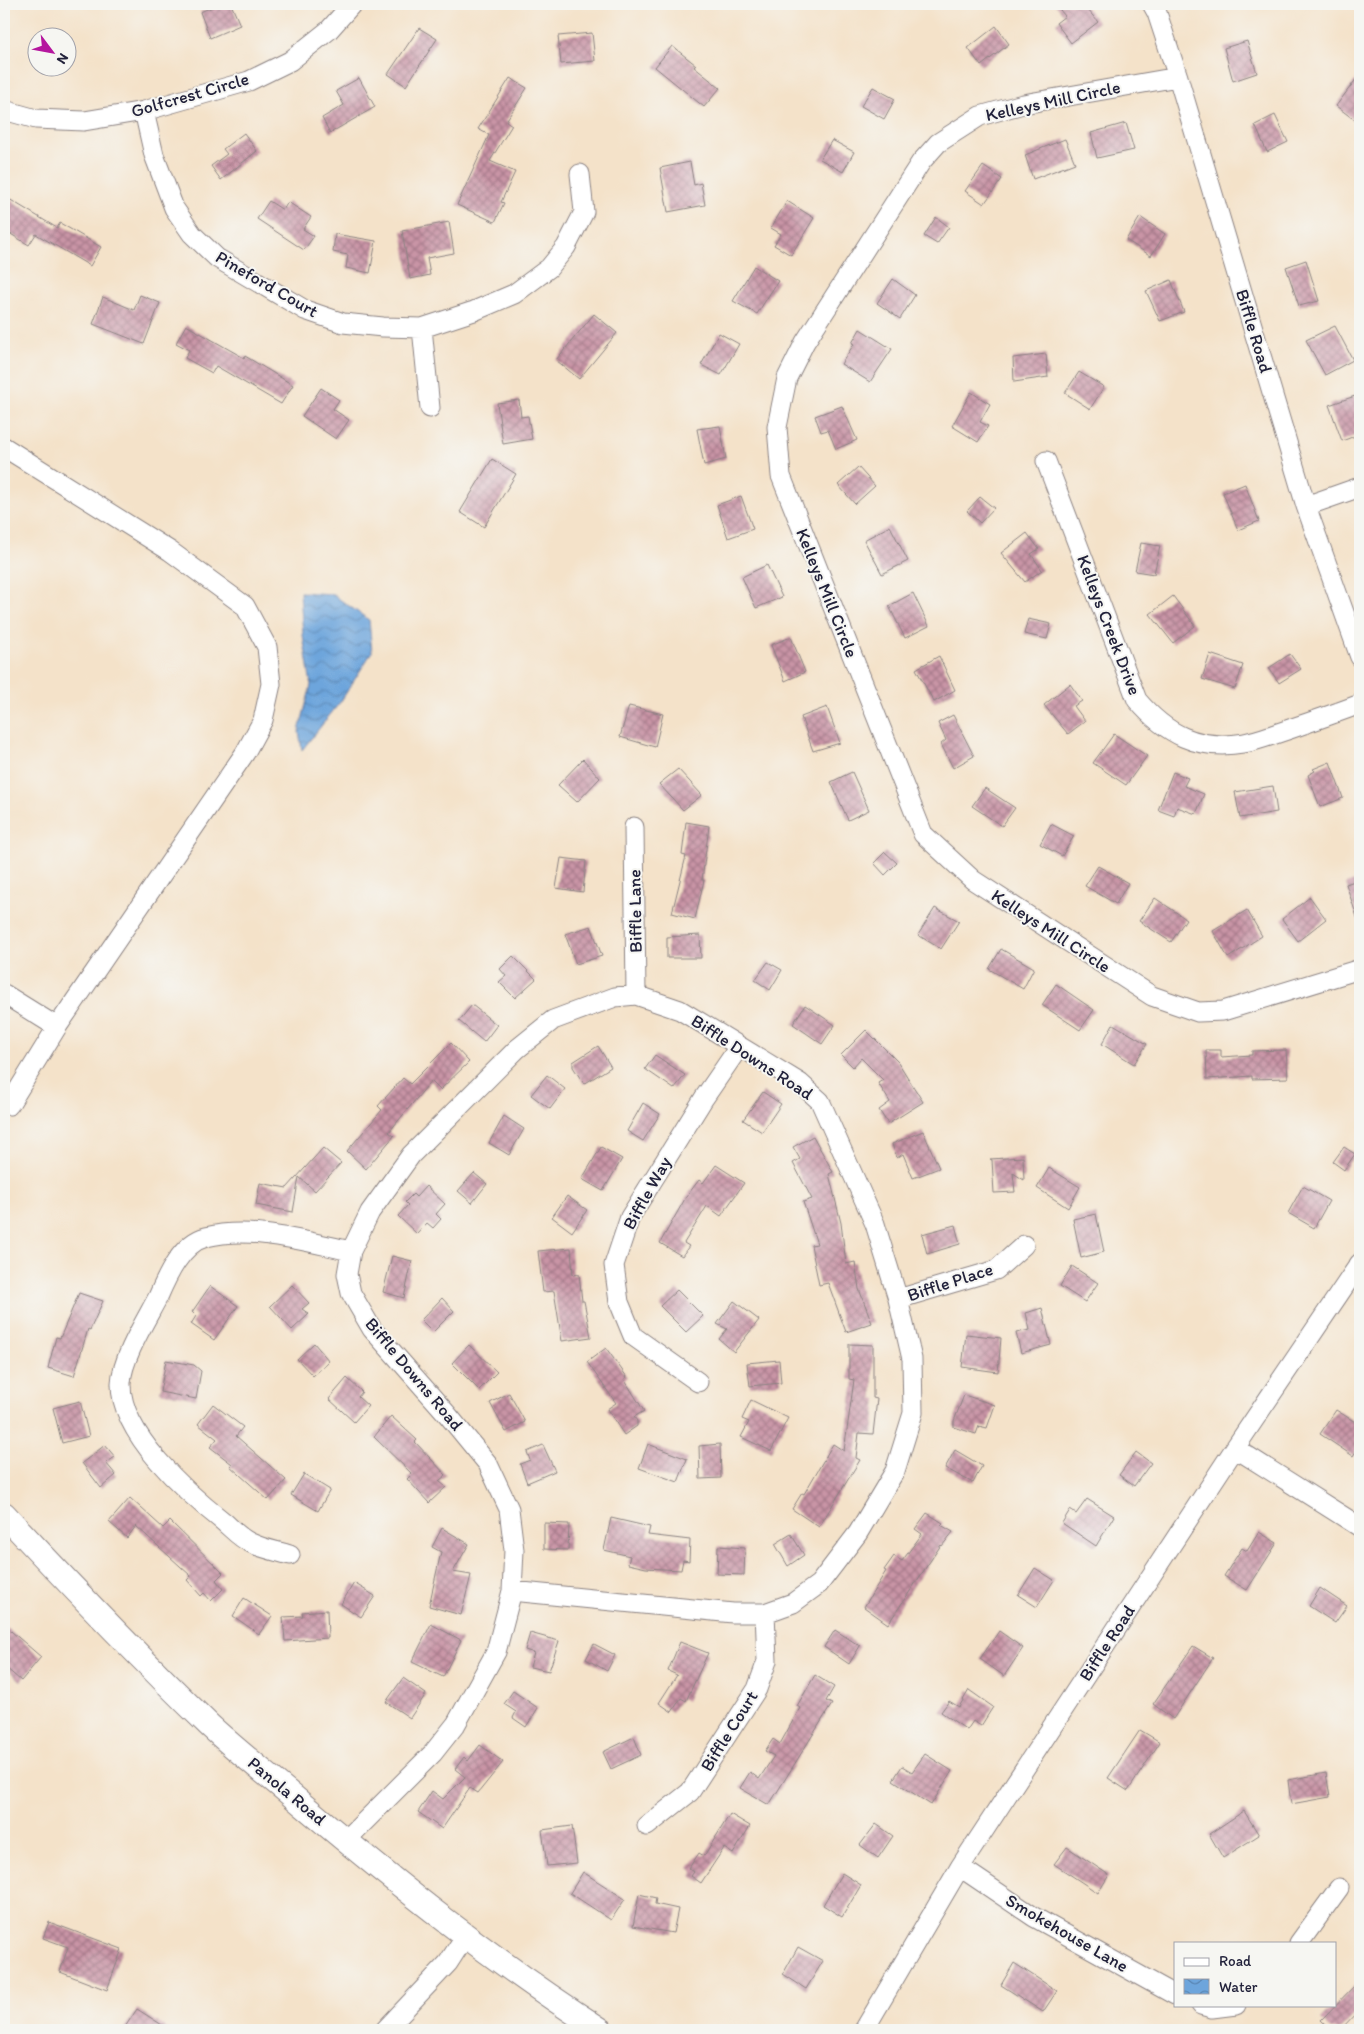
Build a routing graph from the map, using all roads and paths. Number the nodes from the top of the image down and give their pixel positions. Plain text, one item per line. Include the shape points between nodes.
1 (352, 4) edge
2 (1152, 4) edge
3 (1178, 77) junction
4 (4, 110) edge
5 (144, 111) junction
6 (580, 174) dead end
7 (422, 328) junction
8 (430, 408) dead end
9 (4, 448) edge
10 (1046, 461) dead end
11 (1360, 487) edge
12 (1306, 506) junction
13 (1360, 657) edge
14 (1360, 704) edge
15 (634, 827) dead end
16 (1360, 969) edge
17 (4, 994) edge
18 (636, 995) junction
19 (57, 1026) junction
20 (739, 1047) junction
21 (9, 1105) dead end
22 (1024, 1245) dead end
23 (351, 1251) junction
24 (1360, 1263) edge
25 (898, 1300) junction
26 (698, 1382) dead end
27 (1235, 1448) junction
28 (4, 1514) edge
29 (1360, 1527) edge
30 (290, 1555) dead end
31 (512, 1591) junction
32 (766, 1613) junction
33 (648, 1826) dead end
34 (345, 1841) junction
35 (960, 1867) junction
36 (1339, 1888) dead end
37 (466, 1935) junction
38 (1300, 1942) edge
39 (1174, 1994) edge
40 (1205, 2006) edge
41 (1234, 2006) edge
42 (384, 2030) edge
43 (601, 2030) edge
44 (864, 2030) edge

1 - 5 street, Golfcrest Circle via 329,30 290,61 249,81
2 - 3 street, Biffle Road
3 - 12 street, Biffle Road
3 - 16 street, Kelleys Mill Circle via 1023,104 980,116 938,143 921,162 805,342 787,378 777,427 781,476 923,834 973,880 1152,996 1198,1012 1223,1011
4 - 5 street, Golfcrest Circle via 36,119 84,121
5 - 7 street, Pineford Court via 154,155 174,208 192,234 217,258 305,310 343,323
6 - 7 street, Pineford Court via 584,212 566,247 549,268 514,294
7 - 8 street
9 - 19 street via 170,550 245,606 267,647 271,684 264,720 245,753
10 - 14 street, Kelleys Creek Drive via 1137,700 1153,718 1173,733 1196,742 1221,746 1246,743
11 - 12 street
12 - 13 street, Biffle Road
15 - 18 street, Biffle Lane
17 - 19 street
18 - 20 street, Biffle Downs Road via 680,1010
18 - 23 street, Biffle Downs Road via 615,997 553,1020 516,1049 411,1155 370,1212
19 - 21 street
20 - 25 street, Biffle Downs Road via 800,1083 820,1101 874,1224
20 - 26 street, Biffle Way via 630,1217 614,1265 619,1302 633,1336
22 - 25 street, Biffle Place via 996,1270
23 - 30 street via 262,1235 228,1232 203,1237 183,1251 125,1364 123,1403 152,1452 196,1499 249,1543
23 - 31 street, Biffle Downs Road via 347,1274 351,1293 372,1329 488,1464 509,1509 514,1550
24 - 27 street, Biffle Road
25 - 32 street, Biffle Downs Road via 912,1359 913,1413 895,1471 858,1533 819,1584 793,1604
27 - 29 street
27 - 35 street, Biffle Road
28 - 34 main road, Panola Road via 108,1625 211,1726
31 - 32 street, Biffle Downs Road via 733,1613
31 - 34 street, Biffle Downs Road via 496,1652 456,1724 433,1753
32 - 33 street, Biffle Court via 767,1661 757,1689 690,1792
34 - 37 main road, Panola Road
35 - 39 street, Smokehouse Lane via 1034,1917
35 - 44 street, Biffle Road
36 - 38 street
37 - 42 street via 448,1963
37 - 43 main road, Panola Road
40 - 41 street

